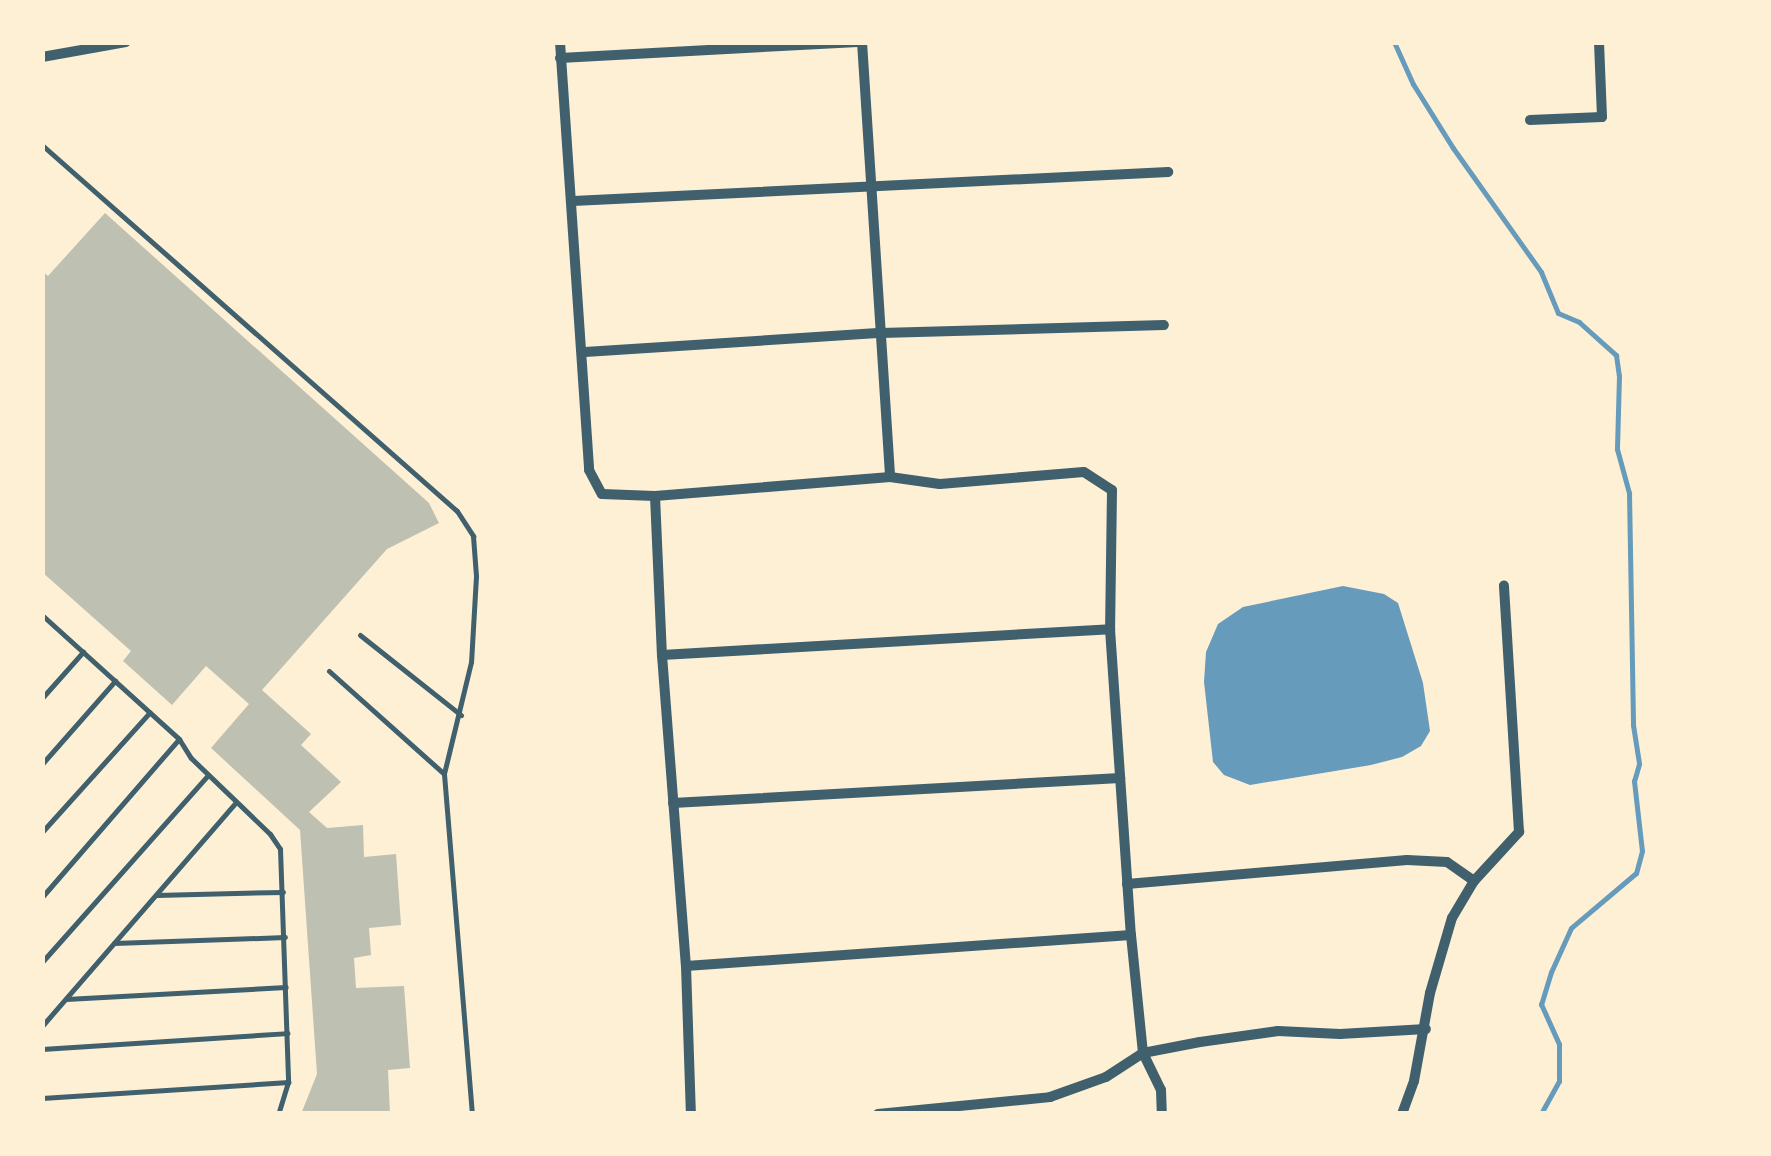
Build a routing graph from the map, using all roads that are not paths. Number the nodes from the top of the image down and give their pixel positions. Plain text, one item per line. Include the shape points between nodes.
1 (126, 42) edge
2 (560, 42) edge
3 (860, 42) edge
4 (1599, 42) edge
5 (42, 57) edge
6 (560, 58) junction
7 (1530, 120) dead end
8 (42, 146) edge
9 (49, 151) junction
10 (42, 158) edge
11 (1168, 172) dead end
12 (871, 186) junction
13 (572, 201) junction
14 (1164, 325) dead end
15 (881, 333) junction
16 (584, 352) junction
17 (890, 477) junction
18 (656, 496) junction
19 (1504, 585) dead end
20 (45, 618) edge
21 (42, 626) edge
22 (1110, 629) junction
23 (360, 635) dead end
24 (83, 652) junction
25 (662, 655) junction
26 (329, 671) dead end
27 (115, 681) junction
28 (42, 698) edge
29 (150, 712) junction
30 (461, 715) junction
31 (179, 739) junction
32 (42, 764) edge
33 (444, 774) junction
34 (208, 775) junction
35 (1120, 778) junction
36 (236, 802) junction
37 (674, 803) junction
38 (42, 832) edge
39 (1474, 880) junction
40 (1127, 884) junction
41 (284, 892) junction
42 (156, 895) junction
43 (42, 897) edge
44 (1130, 936) junction
45 (284, 937) junction
46 (114, 943) junction
47 (42, 962) edge
48 (686, 966) junction
49 (286, 987) junction
50 (66, 999) junction
51 (42, 1026) edge
52 (1426, 1030) junction
53 (287, 1033) junction
54 (42, 1049) edge
55 (1142, 1053) junction
56 (288, 1082) junction
57 (42, 1098) edge
58 (984, 1108) edge
59 (278, 1114) edge
60 (472, 1114) edge
61 (691, 1114) edge
62 (878, 1114) edge
63 (1162, 1114) edge
64 (1402, 1114) edge

1 - 5 street
2 - 6 street
3 - 6 street
3 - 12 street
4 - 7 street via 1602,117
6 - 13 street
8 - 9 lane
9 - 10 lane
9 - 30 lane via 458,512 473,536 476,576
11 - 12 street
12 - 13 street
12 - 15 street
13 - 16 street
14 - 15 street
15 - 16 street
15 - 17 street
16 - 18 street via 594,484 602,494
17 - 18 street
17 - 22 street via 940,484 1084,472 1100,478 1112,490
18 - 25 street
19 - 39 street via 1522,812 1508,850
20 - 21 lane
20 - 24 lane
22 - 25 street
22 - 35 street
23 - 30 lane
24 - 27 lane
24 - 28 lane
25 - 37 street
26 - 33 lane
27 - 29 lane
27 - 32 lane
29 - 31 lane
29 - 38 lane
30 - 33 lane
31 - 34 lane
31 - 43 lane
33 - 60 lane
34 - 36 lane
34 - 47 lane
35 - 37 street
35 - 40 street
36 - 41 lane via 280,850
36 - 42 lane
37 - 48 street
39 - 40 street via 1447,862 1407,860
39 - 52 street via 1439,958
40 - 44 street
41 - 42 lane
41 - 45 lane
42 - 46 lane
44 - 48 street
44 - 55 street
45 - 46 lane
45 - 49 lane
46 - 50 lane
48 - 61 street
49 - 50 lane
49 - 53 lane
50 - 51 lane
52 - 55 street via 1278,1031
52 - 64 street
53 - 54 lane
53 - 56 lane
55 - 58 street via 1076,1089
55 - 63 street via 1161,1090
56 - 57 lane
56 - 59 lane
58 - 62 street

